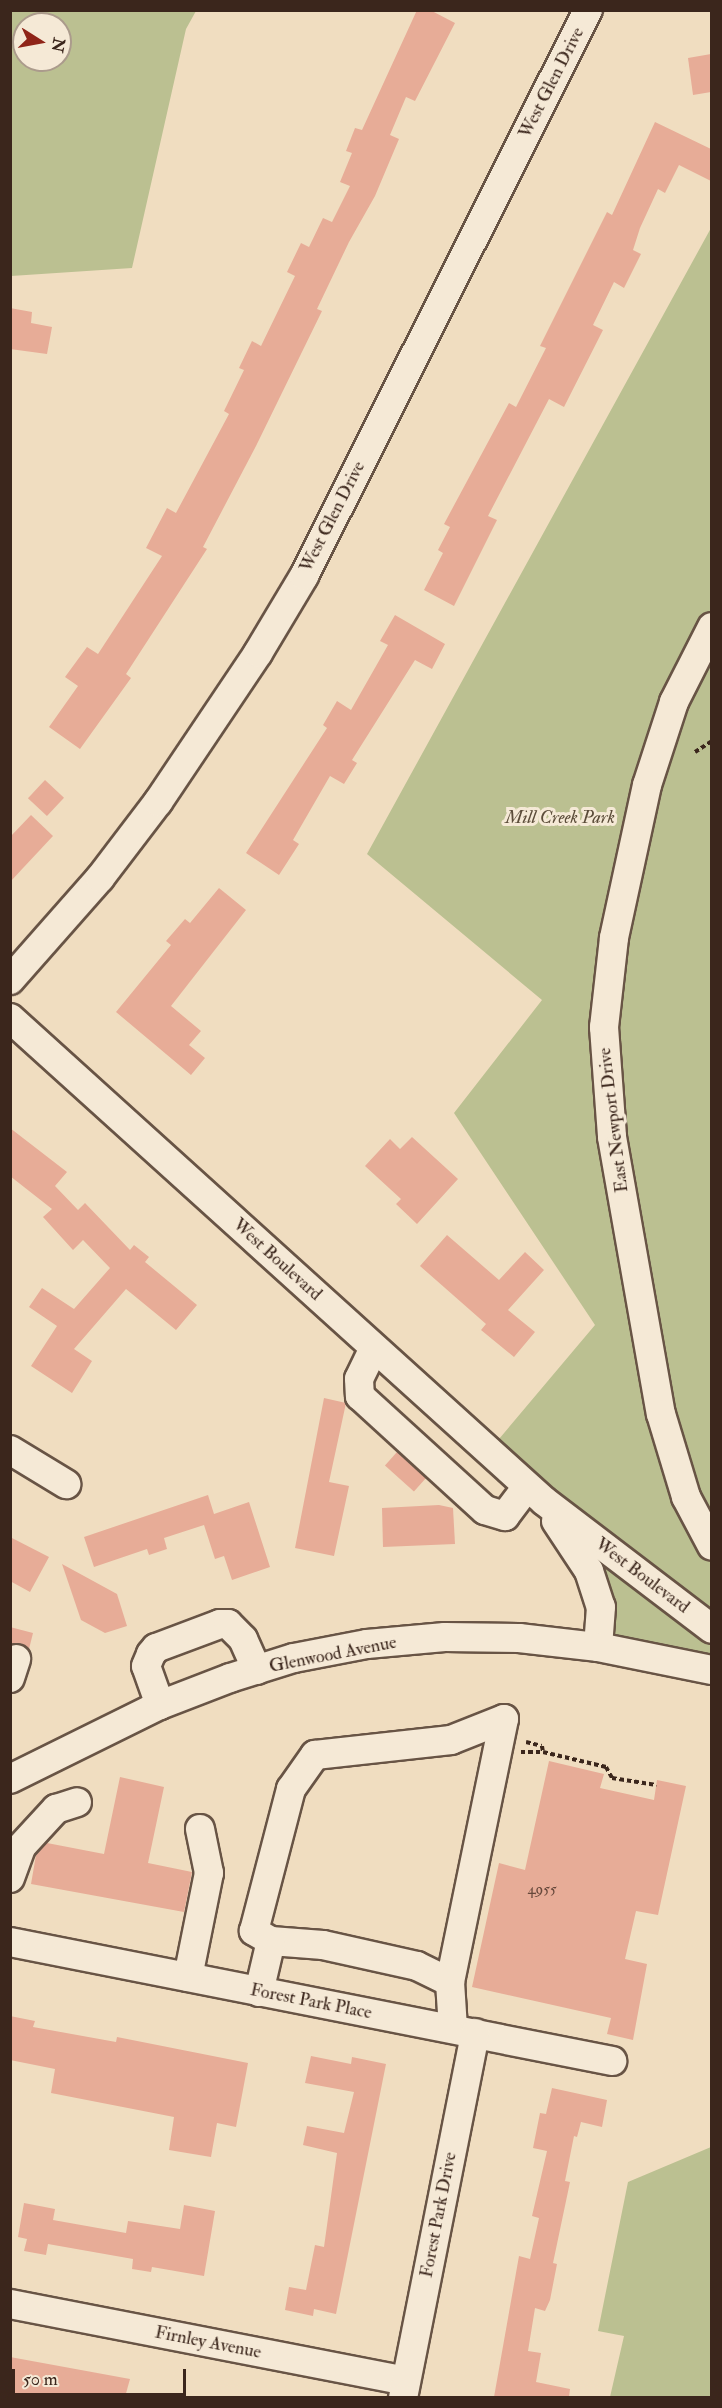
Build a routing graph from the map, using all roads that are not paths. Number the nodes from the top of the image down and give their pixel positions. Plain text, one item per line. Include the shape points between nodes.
1 (588, 10) edge
2 (711, 627) edge
3 (10, 980) edge
4 (10, 1018) edge
5 (374, 1348) junction
6 (480, 1445) junction
7 (10, 1450) edge
8 (450, 1477) junction
9 (66, 1484) dead end
10 (536, 1494) junction
11 (711, 1546) edge
12 (711, 1629) edge
13 (598, 1647) junction
14 (257, 1670) junction
15 (711, 1670) edge
16 (160, 1705) junction
17 (10, 1779) edge
18 (77, 1802) dead end
19 (200, 1829) dead end
20 (10, 1878) edge
21 (271, 1941) junction
22 (10, 1942) edge
23 (188, 1977) junction
24 (450, 1983) junction
25 (259, 1992) junction
26 (464, 2031) junction
27 (612, 2061) dead end
28 (10, 2304) edge
29 (405, 2389) edge

1 - 3 street, West Glen Drive via 304,576 258,653 158,802 100,878
2 - 11 street, East Newport Drive via 674,702 647,785 614,938 604,1027 612,1137 662,1414 682,1487
4 - 5 street, West Boulevard
5 - 6 street, West Boulevard
5 - 8 street via 359,1379 360,1396
6 - 8 street
6 - 10 street, West Boulevard
7 - 9 street
8 - 10 street via 484,1510 505,1516
10 - 12 street, West Boulevard
10 - 13 street, West Boulevard via 589,1571 601,1607
13 - 14 street, Glenwood Avenue via 519,1638 445,1637 367,1644
13 - 15 street, Glenwood Avenue
14 - 16 street, Glenwood Avenue
14 - 16 street via 243,1639 228,1624 220,1624 156,1648 151,1654 146,1666
16 - 17 street, Glenwood Avenue
18 - 20 street via 56,1809 21,1846
19 - 23 street via 209,1873
21 - 24 street via 323,1945 417,1966
21 - 24 street, Forest Park Drive via 254,1931 291,1790 315,1755 451,1740 504,1719
21 - 25 street
22 - 23 street, Forest Park Place
23 - 25 street, Forest Park Place
24 - 26 street, Forest Park Drive
25 - 26 street, Forest Park Place
26 - 27 street, Forest Park Place
26 - 29 street, Forest Park Drive
28 - 29 street, Firnley Avenue

